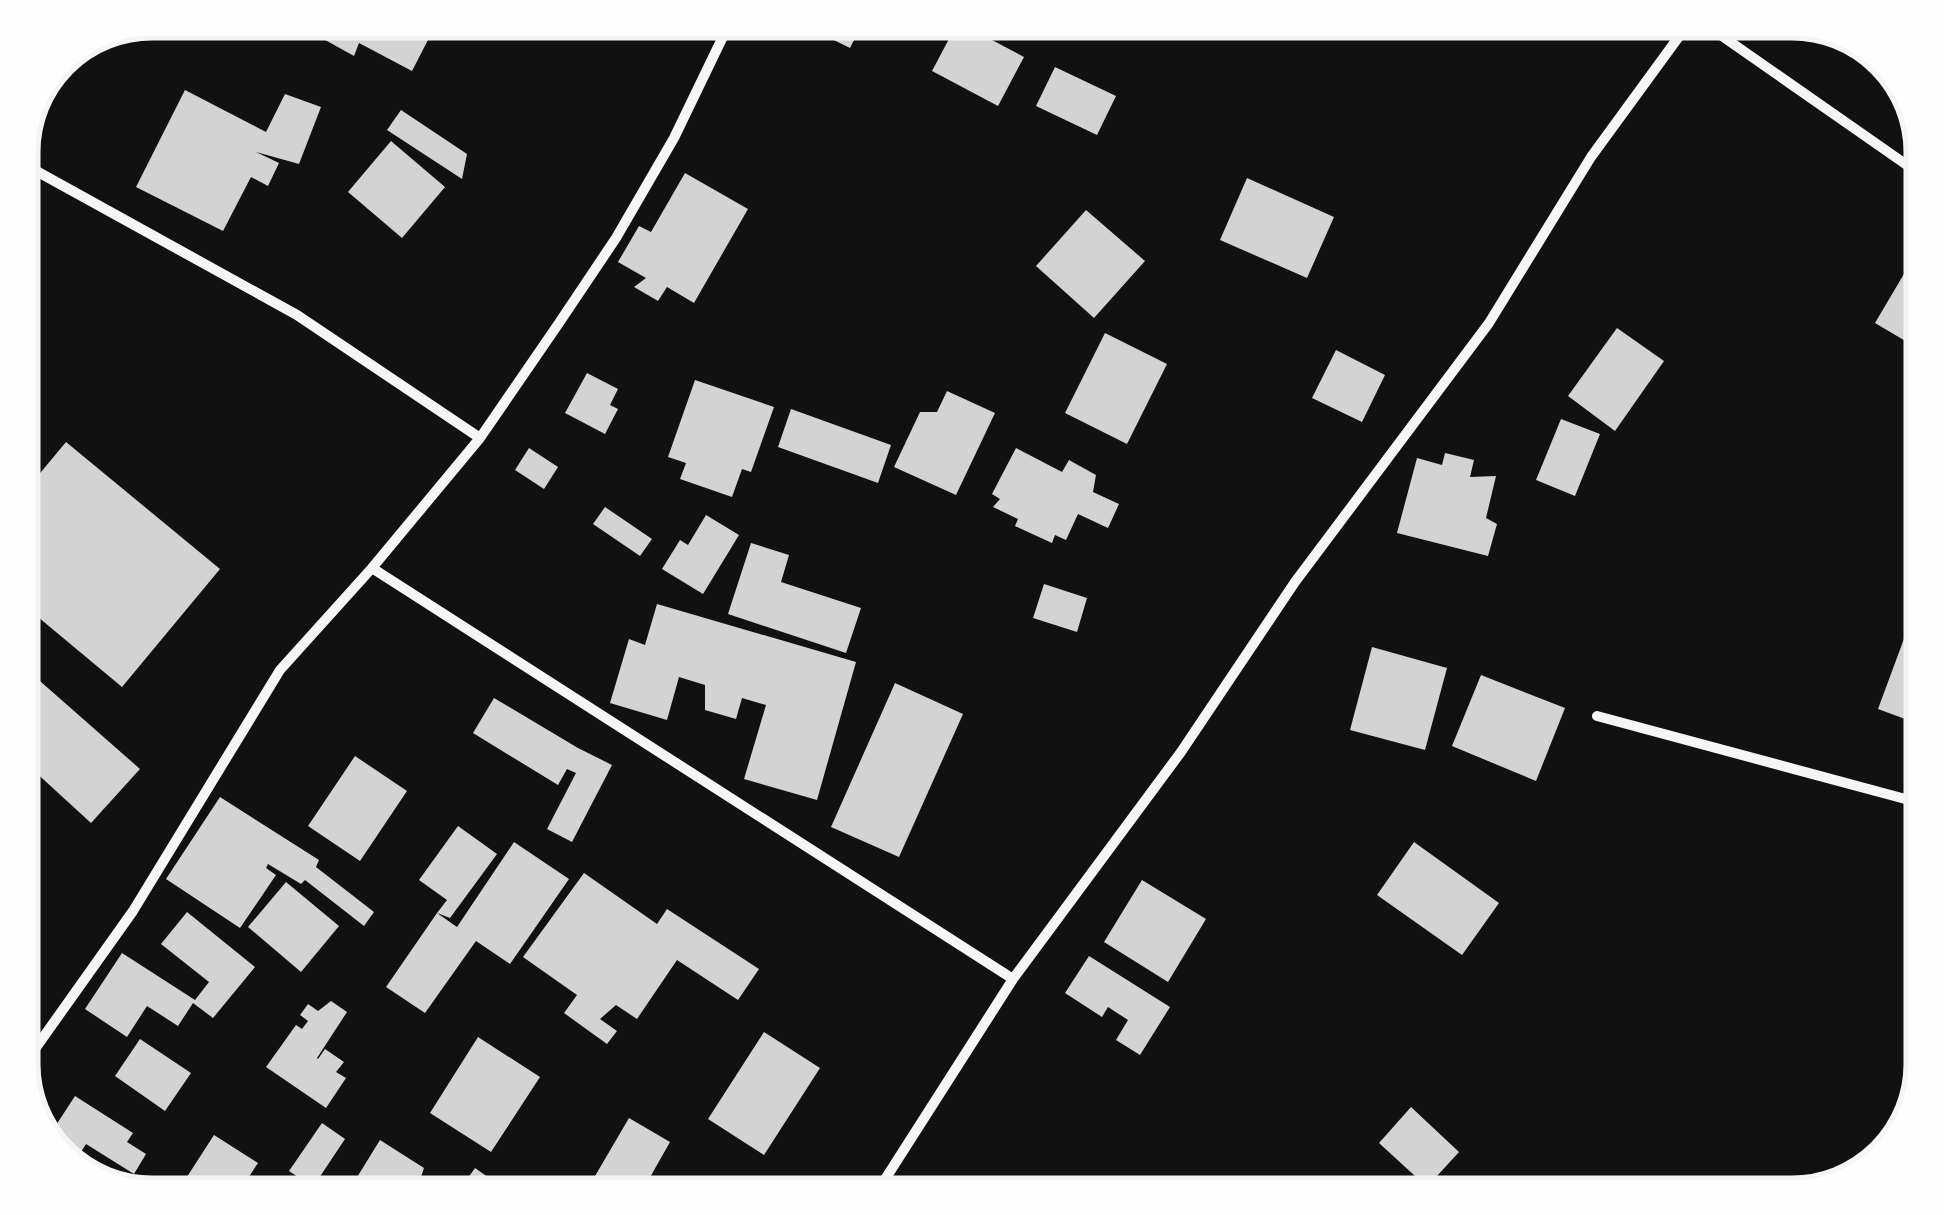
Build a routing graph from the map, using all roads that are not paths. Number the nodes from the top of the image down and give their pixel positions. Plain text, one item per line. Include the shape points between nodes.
1 (723, 38) edge
2 (1678, 38) edge
3 (1725, 38) edge
4 (1906, 164) edge
5 (38, 172) edge
6 (480, 438) junction
7 (372, 568) junction
8 (1597, 716) dead end
9 (1906, 799) edge
10 (1013, 979) junction
11 (38, 1045) edge
12 (886, 1178) edge

1 - 6 street via 616,238
2 - 10 street via 1591,158 1489,324 1295,582 1181,752
3 - 4 street
5 - 6 street via 297,315
6 - 7 street
7 - 10 street
7 - 11 street via 280,670 133,911
8 - 9 street
10 - 12 street

